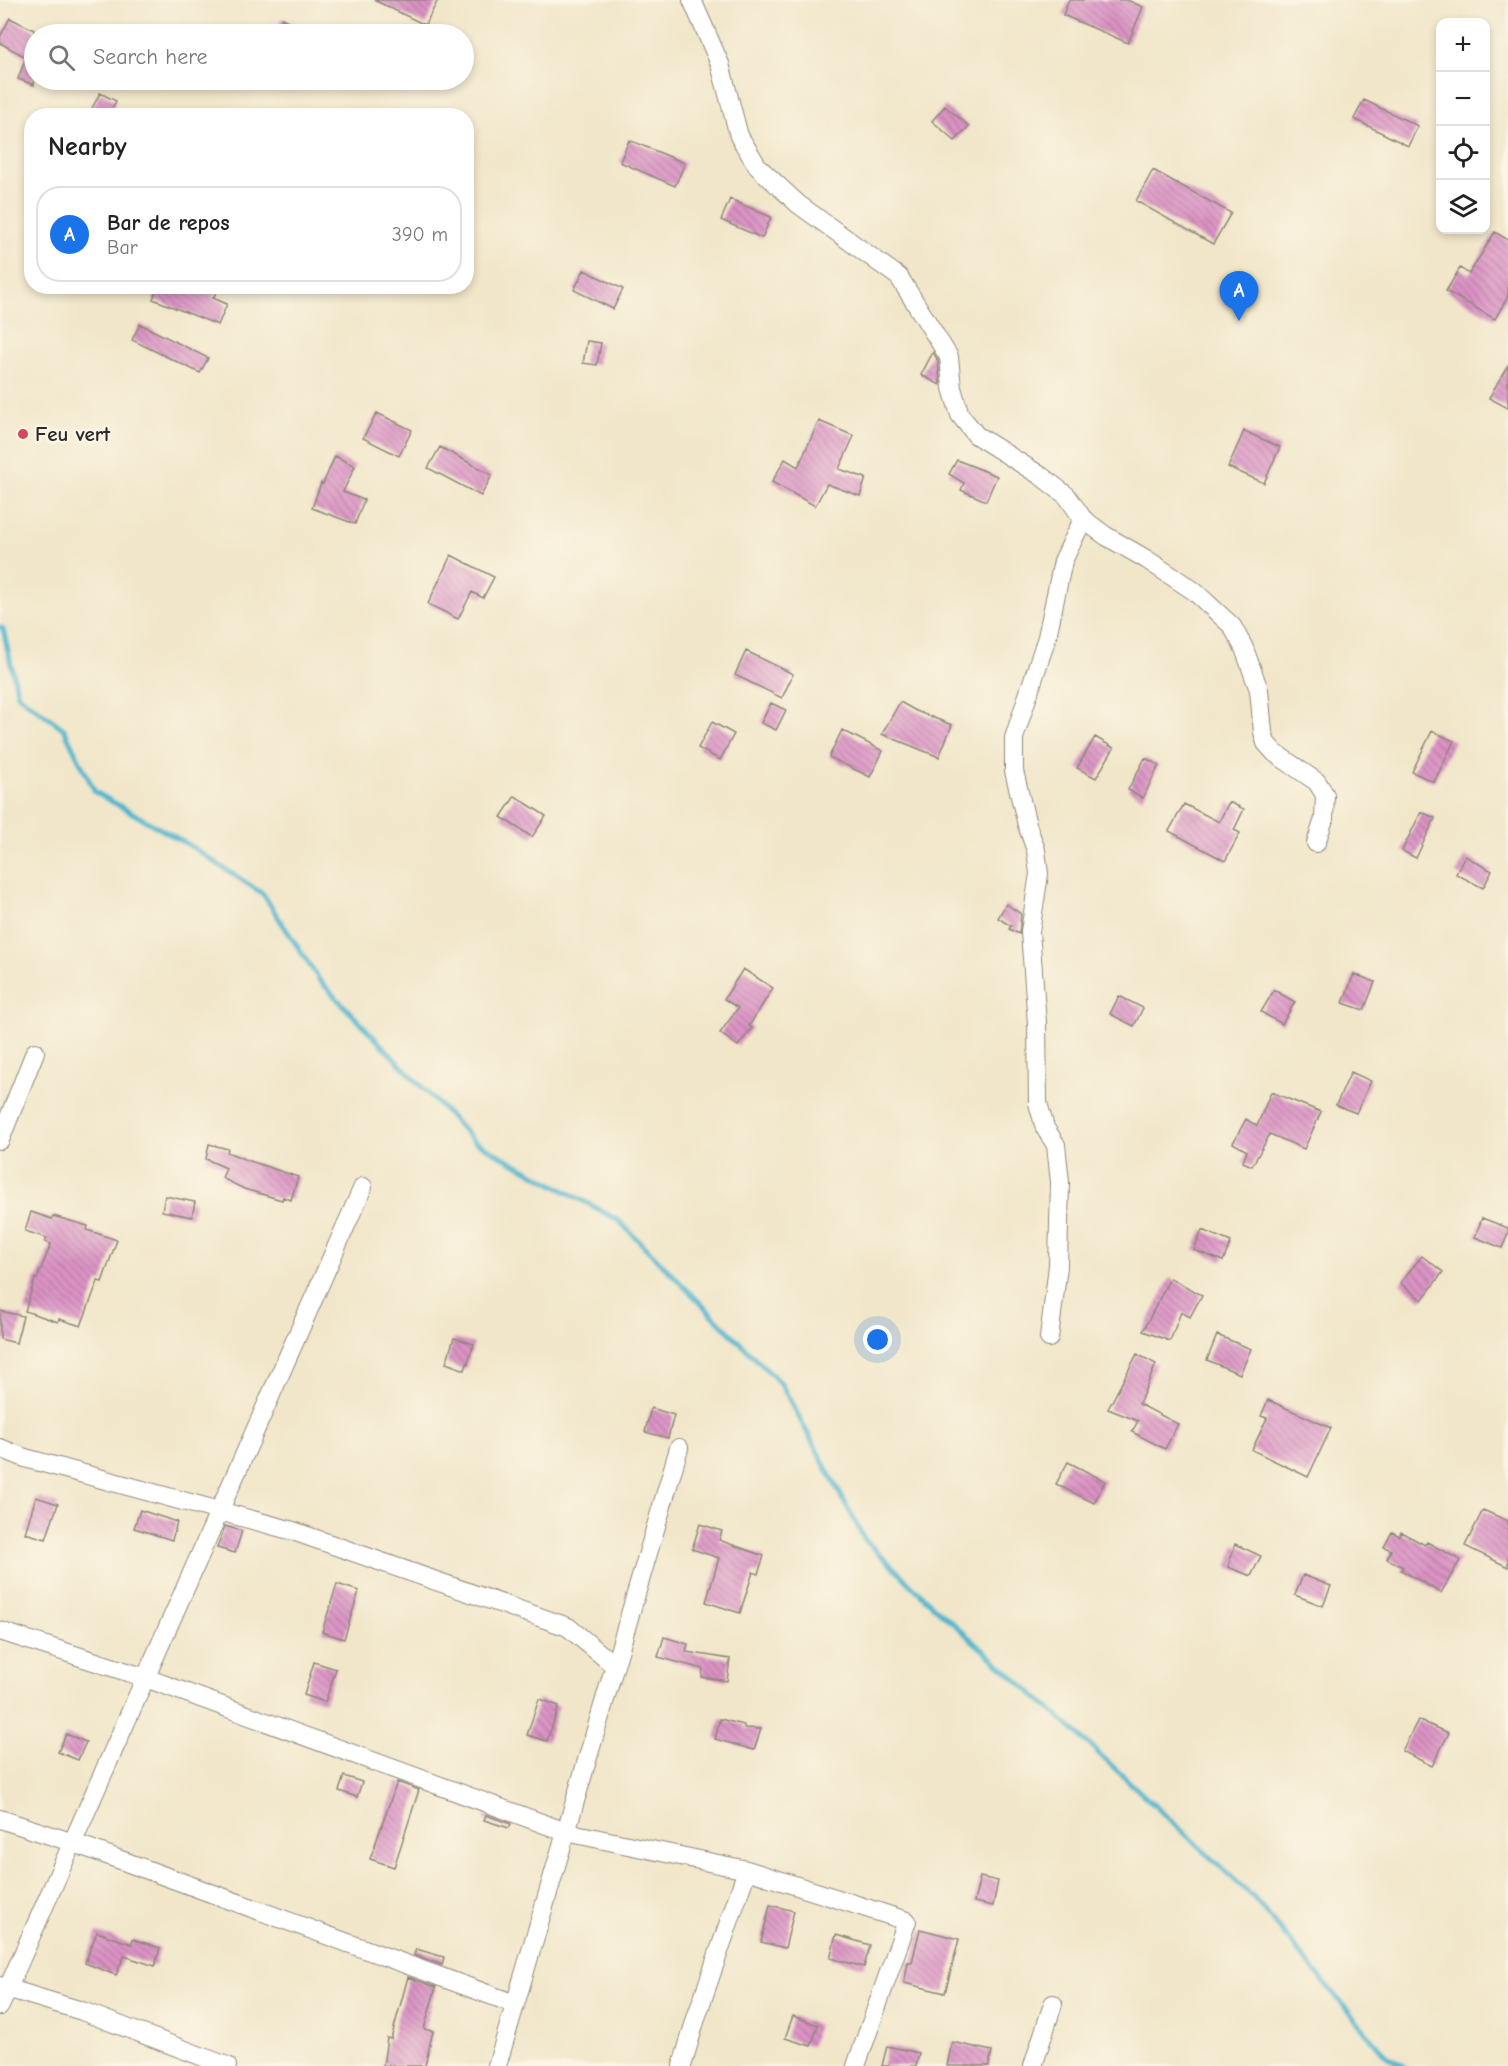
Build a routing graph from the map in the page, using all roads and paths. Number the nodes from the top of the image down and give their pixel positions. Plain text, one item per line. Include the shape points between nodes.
1 (692, 0) edge
2 (1083, 519) junction
3 (1316, 843) dead end
4 (35, 1052) dead end
5 (0, 1140) edge
6 (363, 1187) dead end
7 (1049, 1338) dead end
8 (0, 1448) edge
9 (679, 1448) dead end
10 (220, 1512) junction
11 (0, 1631) edge
12 (615, 1666) junction
13 (146, 1678) junction
14 (0, 1819) edge
15 (566, 1832) junction
16 (74, 1843) junction
17 (747, 1870) junction
18 (5, 1987) edge
19 (515, 2004) junction
20 (1053, 2004) dead end
21 (0, 2006) edge
22 (227, 2066) edge
23 (497, 2066) edge
24 (682, 2066) edge
25 (856, 2066) edge
26 (1033, 2066) edge

1 - 2 street via 720,64 740,136 759,167 798,204 899,277 949,357 960,415 976,435 1067,496
2 - 3 street via 1194,591 1232,626 1259,690 1266,743 1317,782 1325,795 1324,819
2 - 7 street via 1063,561 1047,637 1014,738 1014,771 1039,874 1030,932 1038,1103 1045,1128 1056,1145 1060,1182 1058,1266
4 - 5 street
6 - 10 street
8 - 10 street
9 - 12 street
10 - 12 street via 293,1531 568,1627
10 - 13 street
11 - 13 street
12 - 15 street
13 - 15 street
13 - 16 street
14 - 16 street
15 - 17 street
15 - 19 street
16 - 18 street
16 - 19 street
17 - 24 street
17 - 25 street via 907,1921
18 - 21 street
18 - 22 street via 82,2011
19 - 23 street
20 - 26 street

